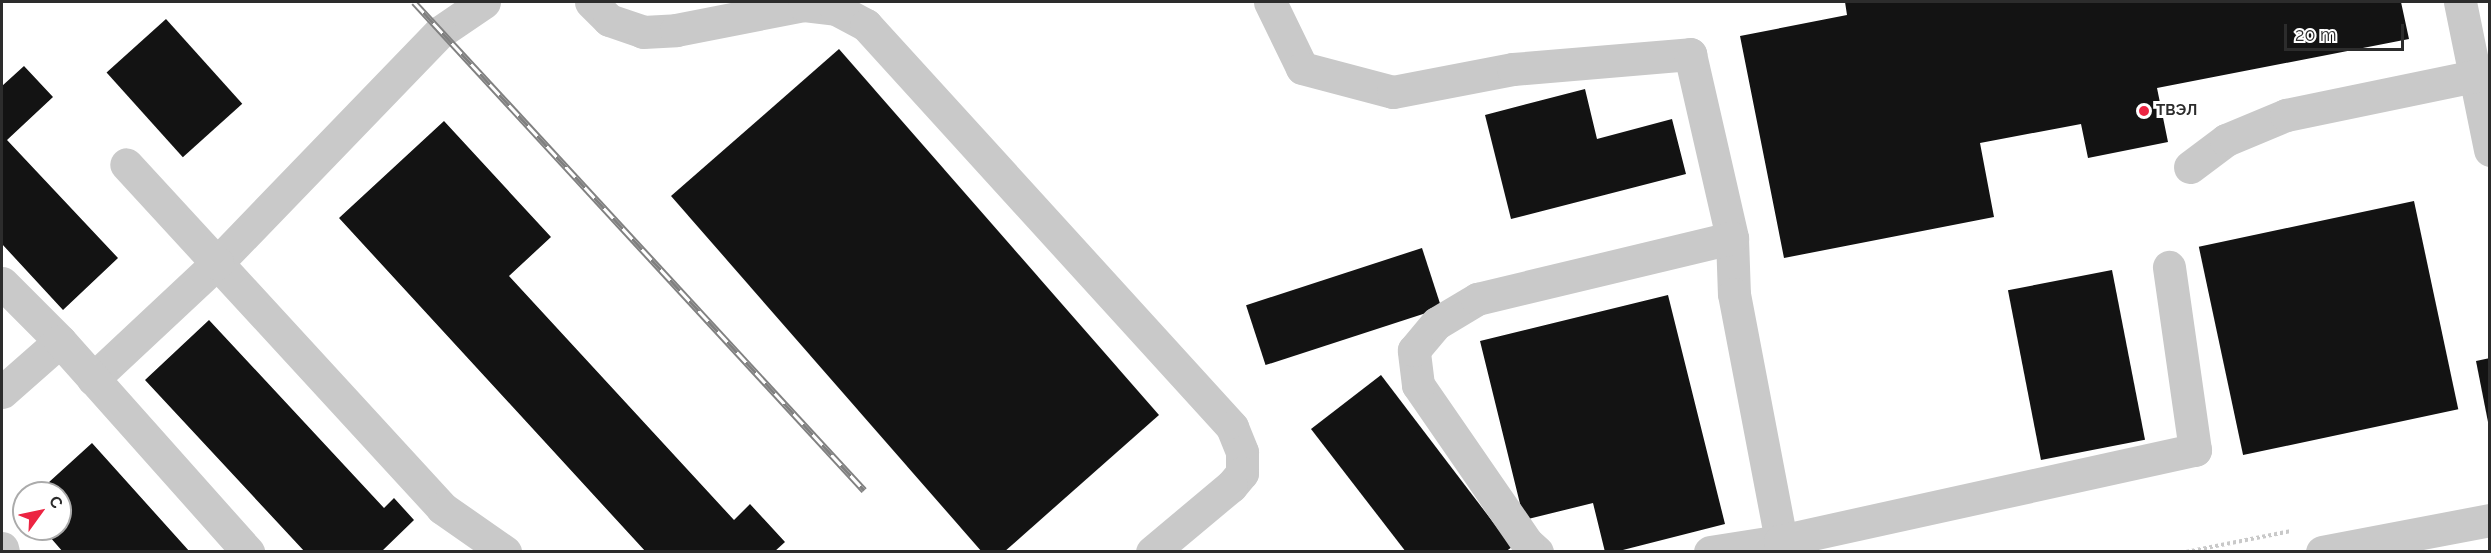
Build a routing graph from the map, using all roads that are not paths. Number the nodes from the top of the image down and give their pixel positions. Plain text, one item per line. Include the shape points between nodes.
1 (484, 2) edge
2 (591, 2) edge
3 (1270, 2) edge
4 (2460, 2) edge
5 (2474, 76) junction
6 (2490, 150) edge
7 (126, 164) dead end
8 (2190, 167) dead end
9 (1732, 238) junction
10 (217, 263) junction
11 (2169, 267) dead end
12 (2, 283) edge
13 (60, 341) junction
14 (93, 379) junction
15 (2, 392) edge
16 (2489, 523) edge
17 (1782, 546) edge
18 (249, 552) edge
19 (505, 552) edge
20 (1152, 552) edge
21 (1537, 552) edge
22 (1710, 552) edge
23 (2322, 552) edge

1 - 10 street via 440,32
2 - 20 street via 609,20 643,32 676,30 804,5 836,9 866,25 1232,427 1242,452 1242,473
3 - 9 street via 1302,68 1393,92 1513,69 1690,54
4 - 5 street
5 - 6 street
5 - 8 street via 2286,115 2226,140
7 - 10 street
9 - 17 street via 1734,294
9 - 21 street via 1477,299 1437,324 1414,350 1418,385
10 - 14 street
10 - 19 street via 442,508
11 - 17 street via 2195,450
12 - 13 street
13 - 14 street
13 - 15 street
14 - 18 street
16 - 23 street
17 - 22 street

